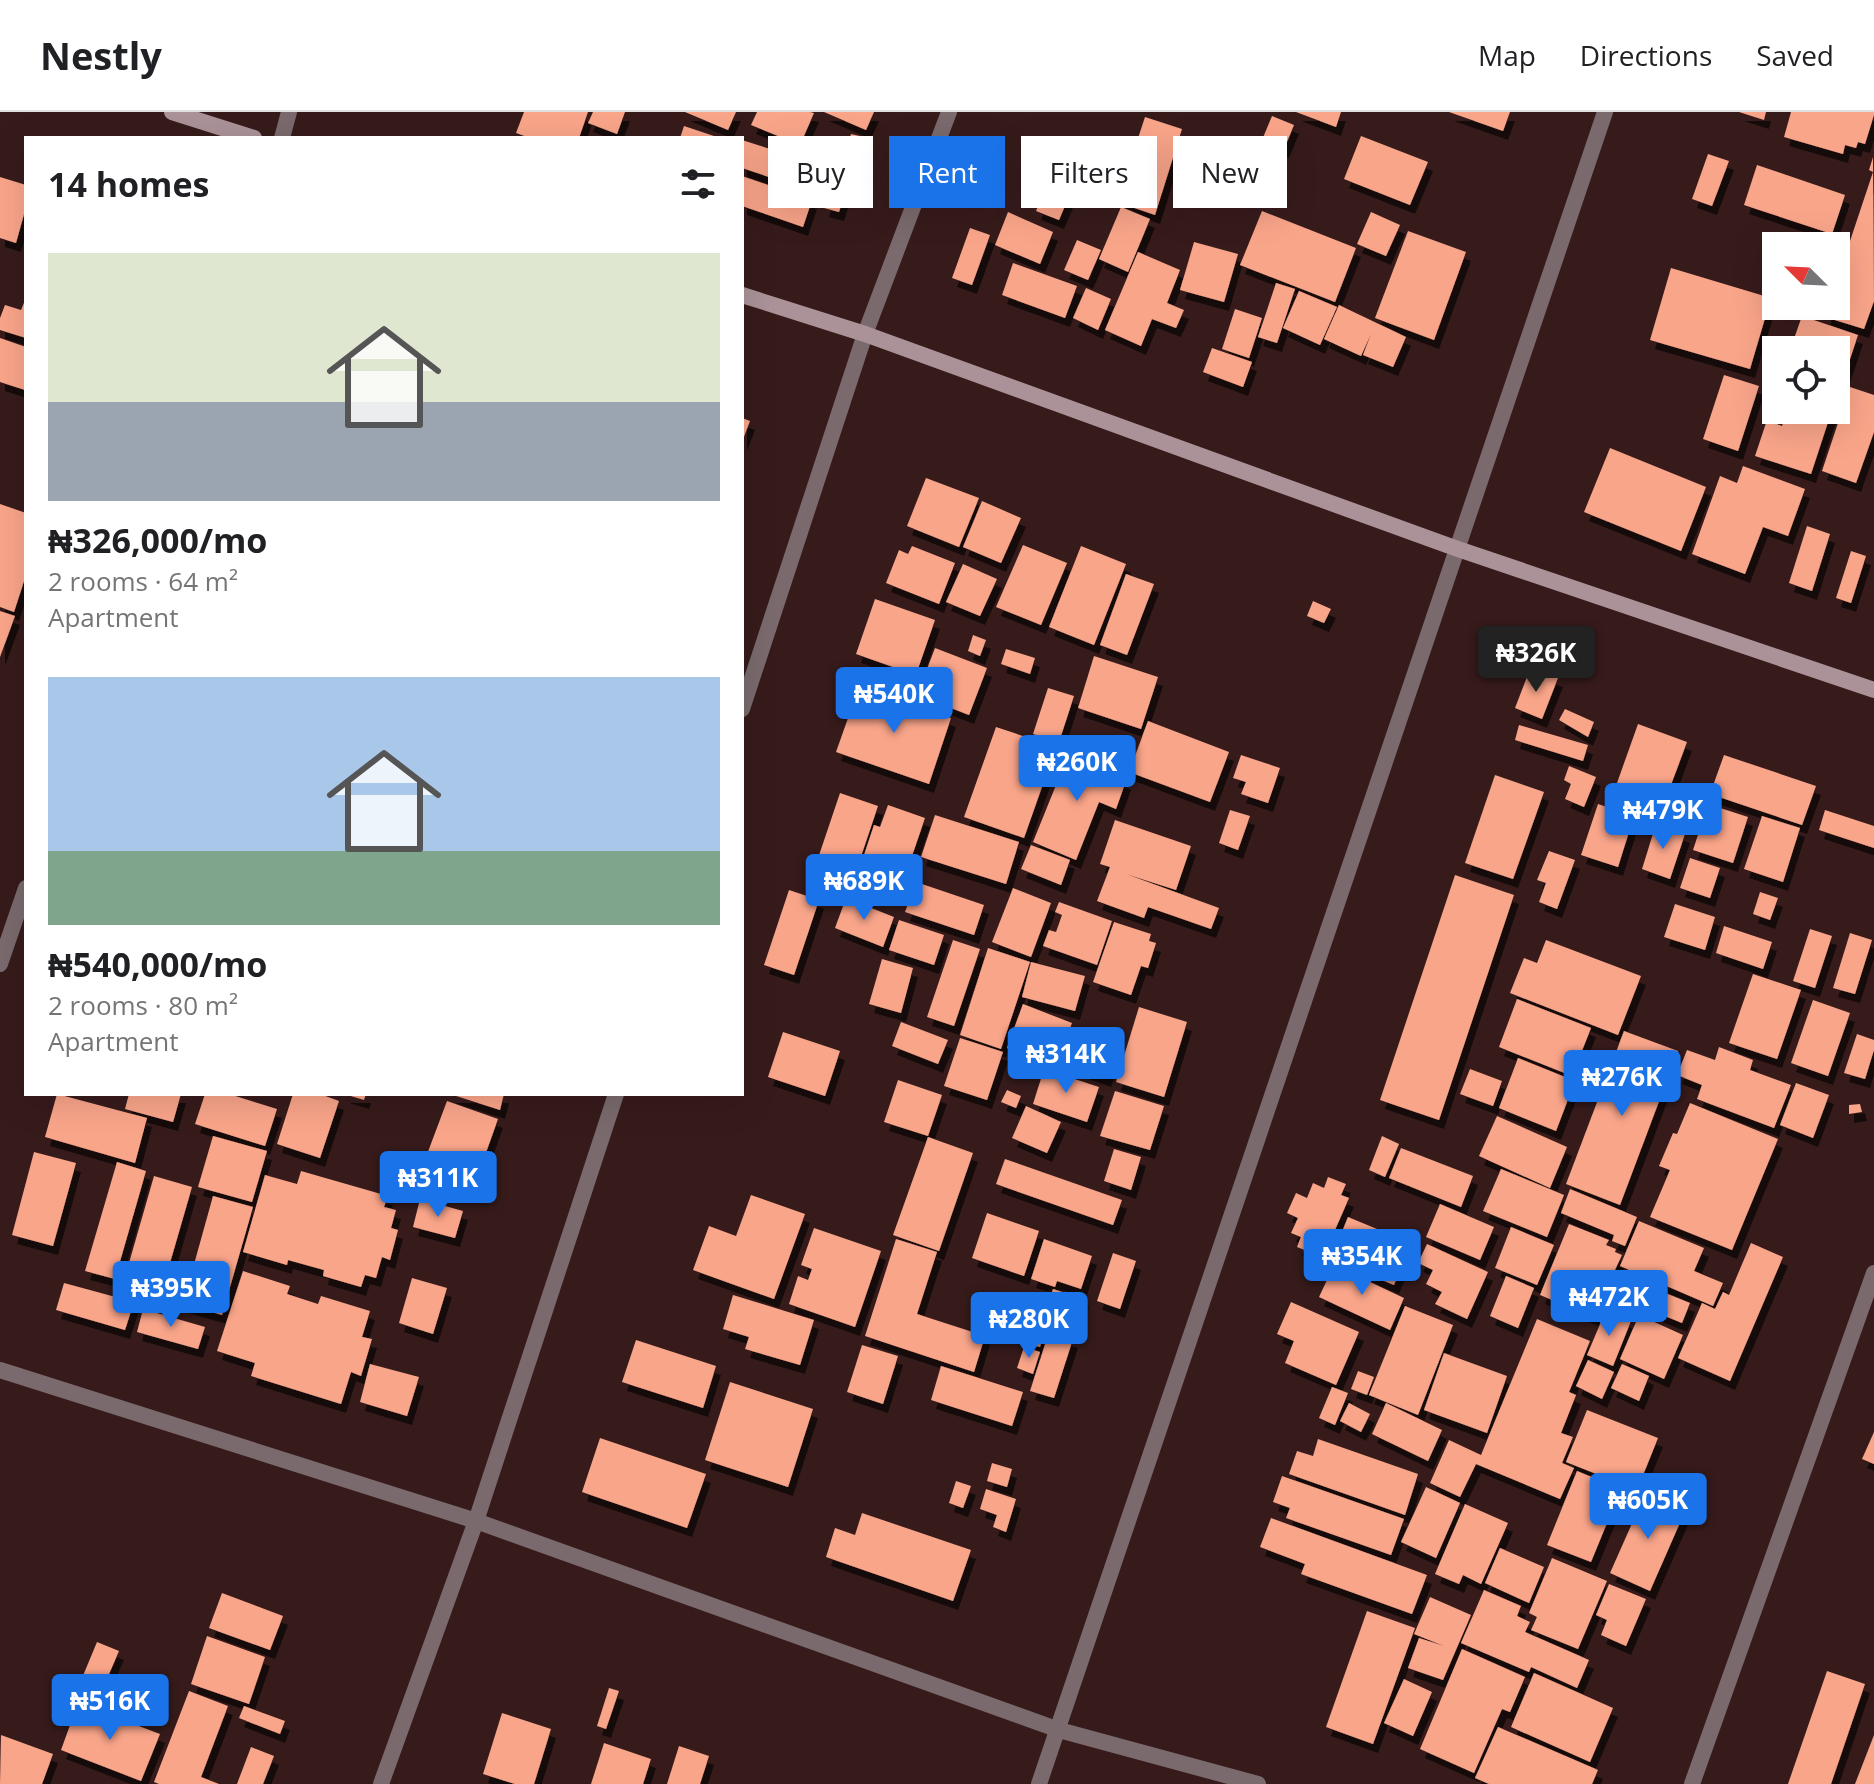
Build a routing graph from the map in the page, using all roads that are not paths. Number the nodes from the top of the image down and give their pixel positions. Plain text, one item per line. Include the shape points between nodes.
1 (172, 112) edge
2 (289, 112) edge
3 (949, 112) edge
4 (1605, 112) edge
5 (248, 136) edge
6 (283, 136) edge
7 (744, 296) edge
8 (865, 334) junction
9 (1455, 548) junction
10 (1874, 690) edge
11 (744, 703) edge
12 (24, 894) edge
13 (0, 964) edge
14 (615, 1096) edge
15 (1874, 1273) edge
16 (0, 1370) edge
17 (476, 1521) junction
18 (1059, 1730) junction
19 (381, 1784) edge
20 (1039, 1784) edge
21 (1258, 1784) edge
22 (1692, 1784) edge

1 - 5 main road
2 - 6 street
3 - 8 street
4 - 9 street
7 - 8 main road
8 - 9 main road
8 - 11 street
9 - 10 main road
9 - 18 street
12 - 13 street
14 - 17 street
15 - 22 street
16 - 17 street
17 - 18 street
17 - 19 street
18 - 20 street
18 - 21 street

